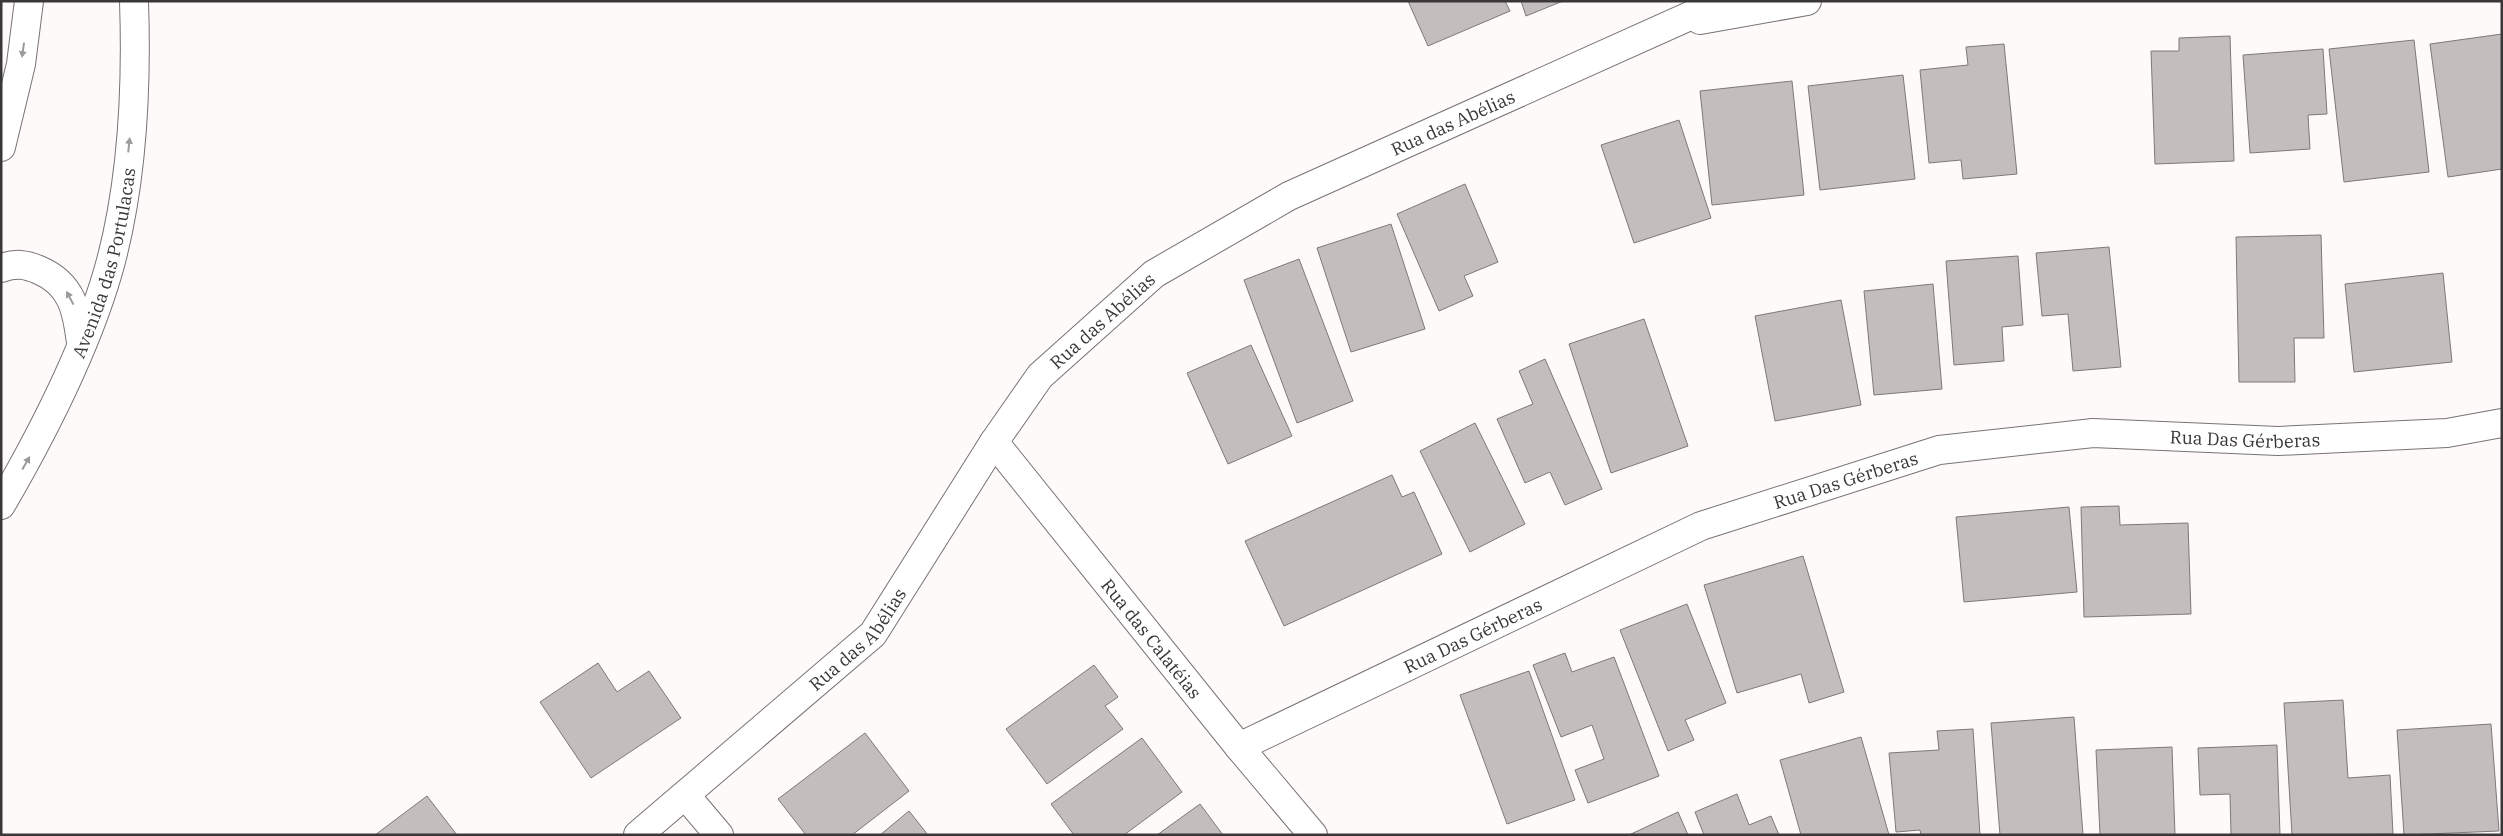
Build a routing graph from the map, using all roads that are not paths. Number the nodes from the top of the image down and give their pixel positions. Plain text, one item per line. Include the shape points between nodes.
1 (30, 1) edge
2 (134, 1) edge
3 (1723, 1) edge
4 (1807, 1) edge
5 (1672, 25) junction
6 (1, 147) edge
7 (1, 268) edge
8 (81, 344) junction
9 (2502, 422) edge
10 (994, 442) junction
11 (1, 505) edge
12 (1239, 747) junction
13 (686, 796) junction
14 (638, 835) edge
15 (719, 835) edge
16 (1312, 835) edge

1 -> 6 street via 21,64
8 -> 2 street, Avenida das Portulacas via 111,261 124,192 133,115
3 - 5 street, Rua das Abélias
4 - 5 street
5 - 10 street, Rua das Abélias via 1289,196 1154,274 1040,376
8 -> 7 street via 74,306 57,279 26,265 13,264
11 -> 8 street, Avenida das Portulacas via 34,448
9 - 12 street, Rua Das Gérberas via 2447,432 2278,441 2093,433 1939,450 1701,526
10 - 12 street, Rua das Calatéias
10 - 13 street, Rua das Abélias via 873,634
12 - 16 street, Rua das Calatéias
13 - 14 street, Rua das Abélias
13 - 15 street

